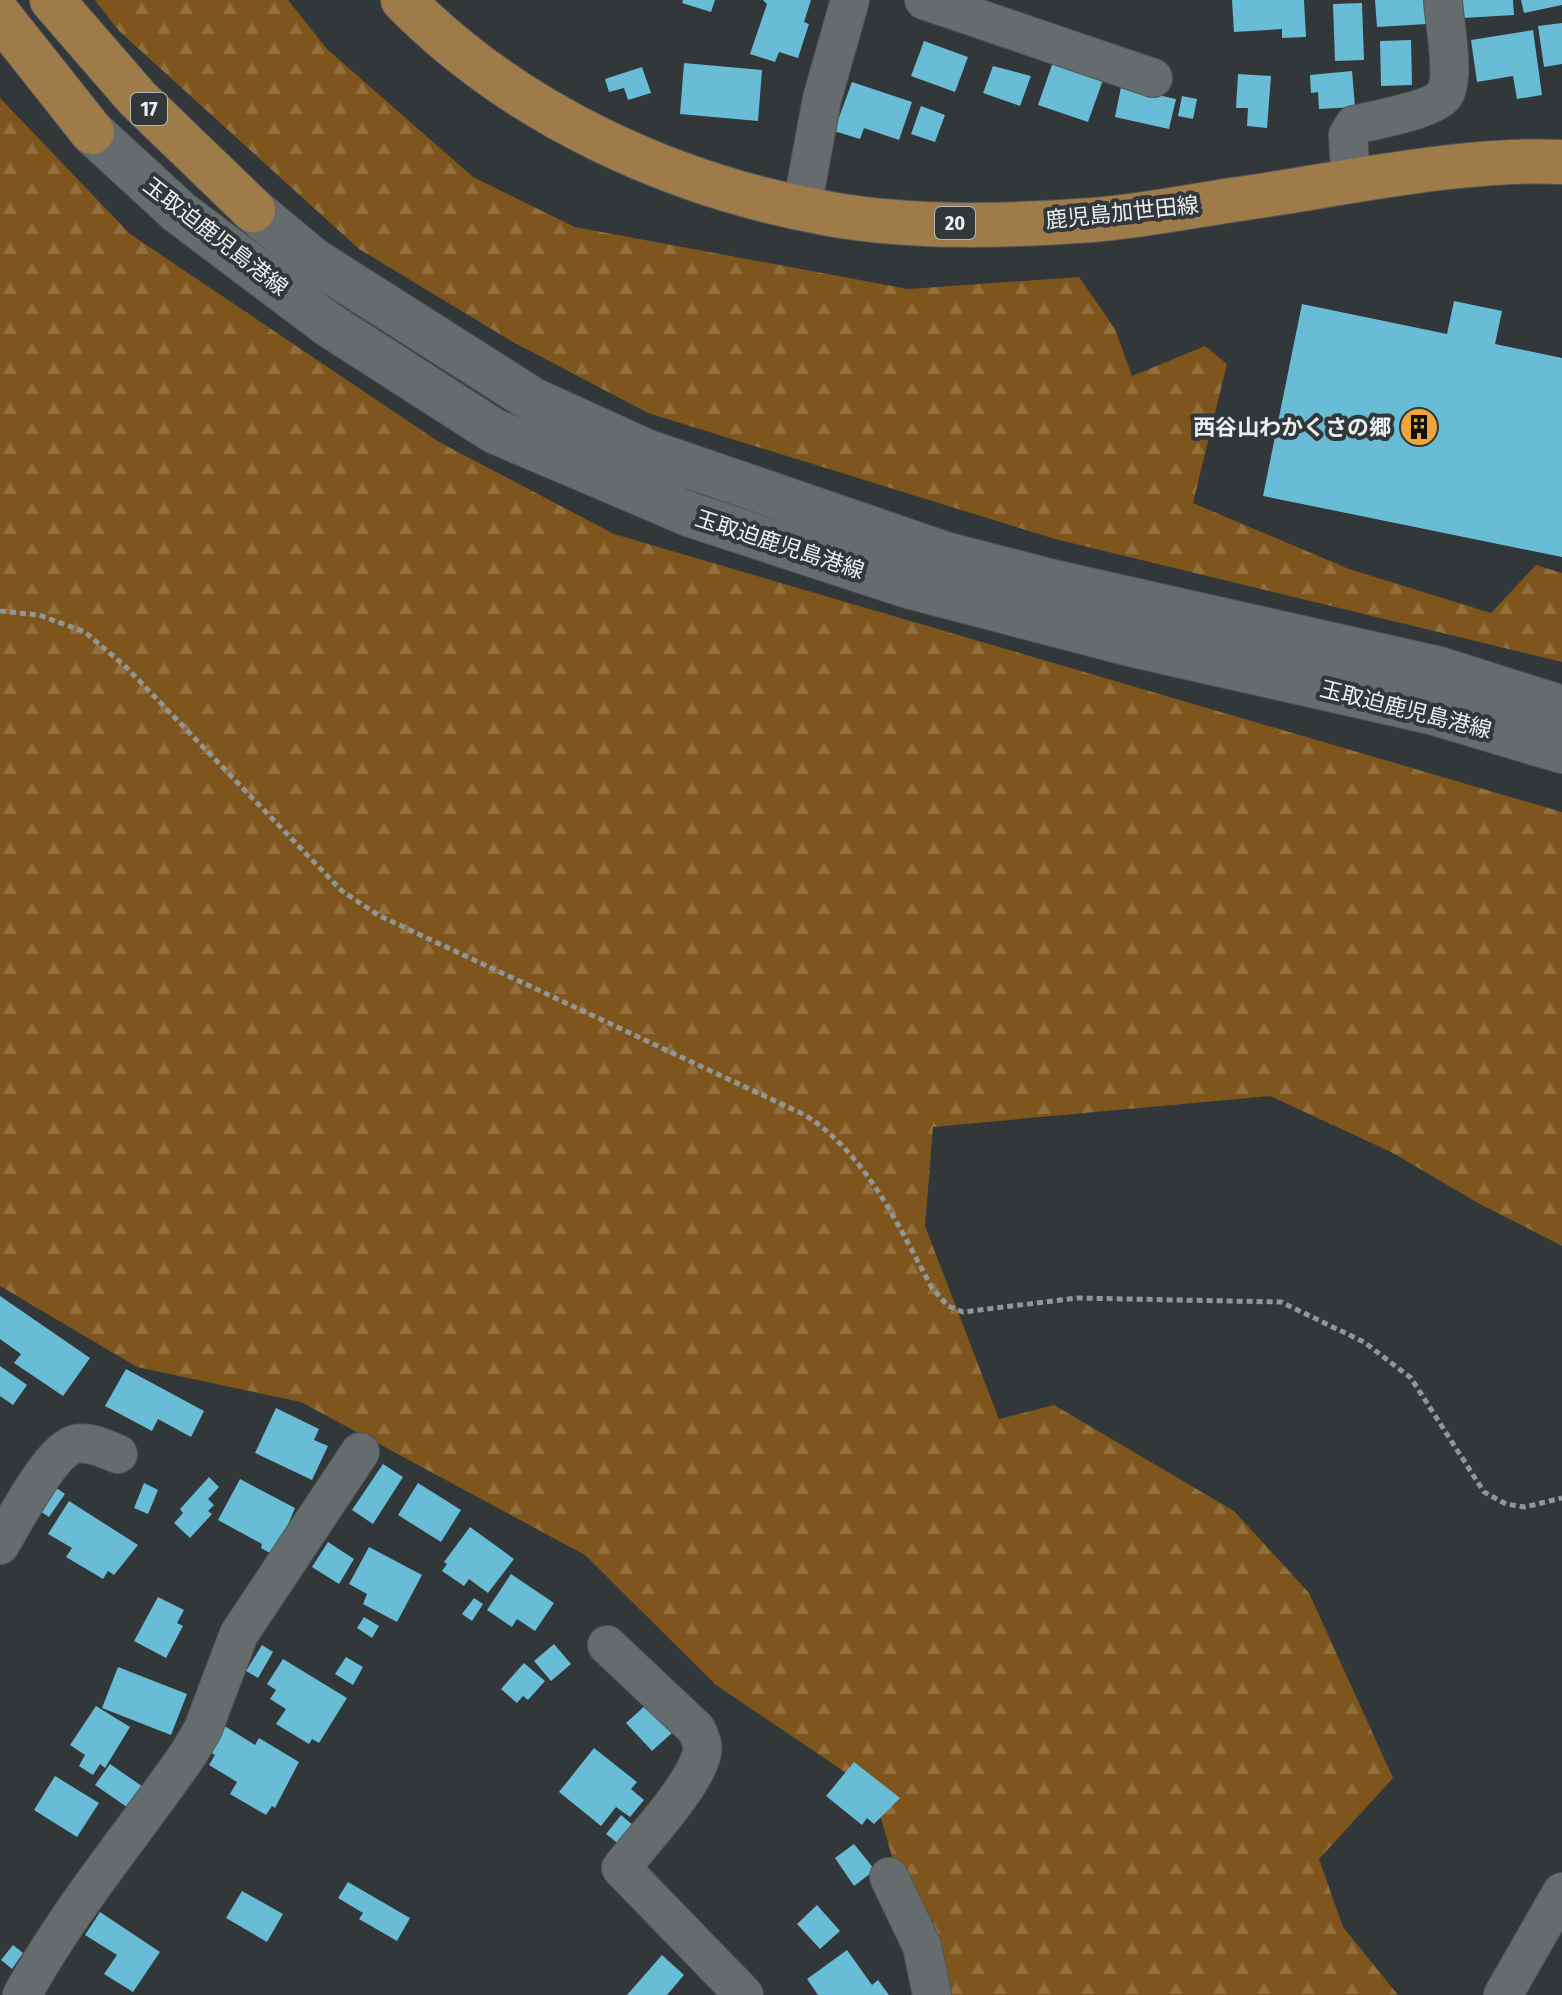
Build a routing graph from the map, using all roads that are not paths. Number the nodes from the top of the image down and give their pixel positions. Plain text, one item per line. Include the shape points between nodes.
1 (52, 0) edge
2 (75, 0) edge
3 (403, 0) edge
4 (850, 0) edge
5 (924, 0) edge
6 (1443, 0) edge
7 (0, 16) edge
8 (0, 45) edge
9 (1153, 78) dead end
10 (92, 132) junction
11 (1562, 162) edge
12 (1351, 183) junction
13 (802, 207) junction
14 (253, 210) junction
15 (1562, 708) edge
16 (1562, 751) edge
17 (360, 1452) dead end
18 (118, 1454) dead end
19 (0, 1545) edge
20 (607, 1645) dead end
21 (889, 1877) dead end
22 (1562, 1892) edge
23 (22, 1995) edge
24 (744, 1995) edge
25 (932, 1995) edge
26 (1503, 1995) edge

1 - 14 main road, 17 via 137,98
2 - 14 main road
3 - 13 main road, 鹿児島加世田線 / 20 via 452,47 538,107 598,140 705,183
4 - 13 street via 822,99
5 - 9 street
6 - 12 street via 1449,79 1445,94 1434,103 1354,125 1348,135
7 - 10 main road
8 - 10 main road
10 - 16 main road, 玉取迫鹿児島港線 via 179,212 329,325 494,431 691,515 908,586 1130,644 1431,712
11 - 12 main road, 鹿児島加世田線 / 20 via 1537,160
12 - 13 main road, 鹿児島加世田線 / 20 via 1095,220 937,224
14 - 15 main road, 玉取迫鹿児島港線 via 325,268 508,385 645,451 945,554 1439,669
17 - 23 street via 239,1634 189,1753 48,1946
18 - 19 street via 75,1444 57,1455
20 - 24 street via 696,1729 703,1742 690,1778 621,1868
21 - 25 street via 922,1946
22 - 26 street

